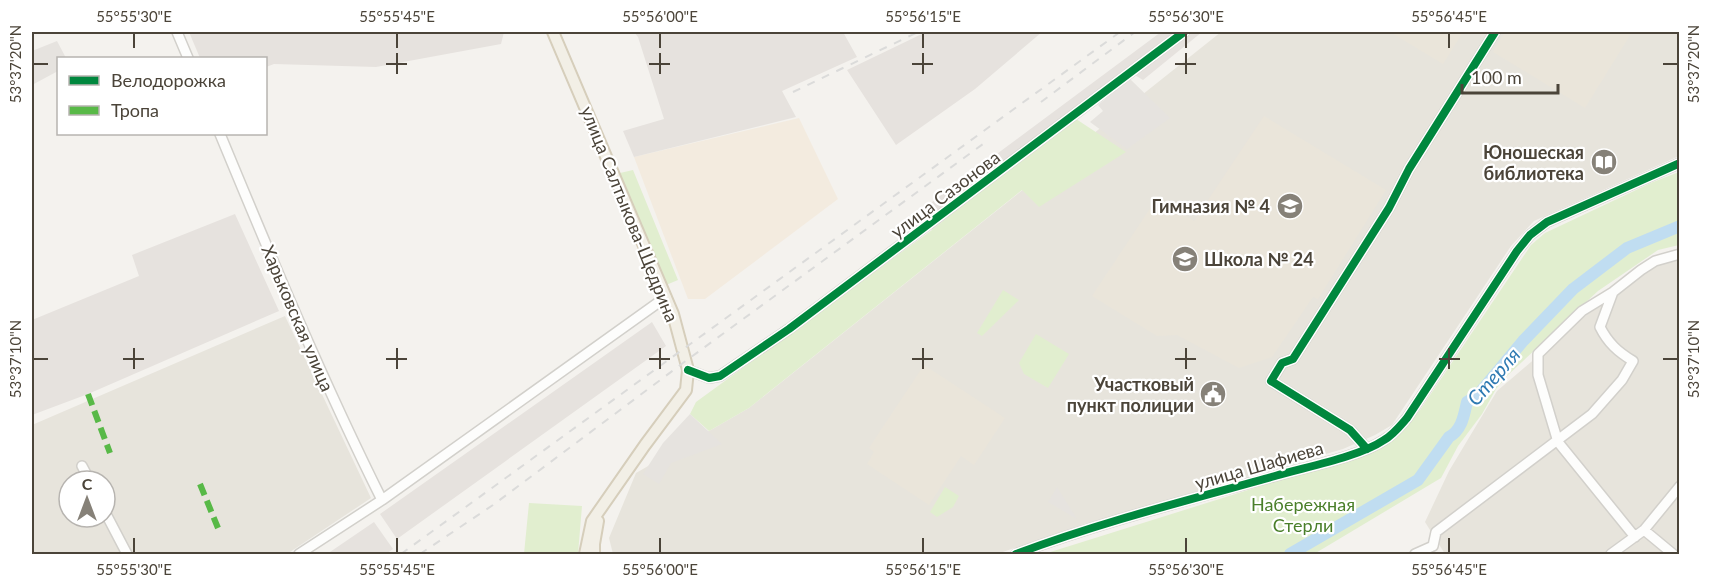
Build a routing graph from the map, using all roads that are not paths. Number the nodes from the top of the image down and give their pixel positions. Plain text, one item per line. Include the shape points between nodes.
1 (177, 32) edge
2 (553, 32) edge
3 (1184, 32) edge
4 (1495, 32) edge
5 (188, 57) edge
6 (220, 135) edge
7 (1680, 163) edge
8 (1680, 254) edge
9 (1613, 292) junction
10 (666, 297) junction
11 (688, 370) junction
12 (1558, 442) junction
13 (1367, 449) junction
14 (82, 466) dead end
15 (84, 469) edge
16 (1680, 486) edge
17 (382, 500) junction
18 (601, 506) junction
19 (114, 529) edge
20 (1644, 530) junction
21 (1635, 537) junction
22 (1434, 546) junction
23 (128, 555) edge
24 (299, 555) edge
25 (585, 555) edge
26 (594, 555) edge
27 (1016, 555) edge
28 (1415, 555) edge
29 (1441, 555) edge
30 (1611, 555) edge
31 (1673, 555) edge

1 - 5 street
2 - 10 main road, улица Салтыкова-Щедрина
3 - 11 street, улица Сазонова via 799,322 720,376 709,378
4 - 13 street via 1306,339 1293,359 1282,363 1271,381 1350,430
6 - 17 street, Харьковская улица via 302,330
7 - 13 street, улица Шафиева via 1547,222 1530,235 1407,418 1388,437
8 - 9 street via 1655,261
9 - 12 street via 1582,311 1538,354 1538,375
9 - 12 street via 1600,327 1616,350 1633,361 1592,414
10 - 11 main road, улица Салтыкова-Щедрина
10 - 17 street
11 - 18 main road via 686,390
12 - 21 street
12 - 22 street via 1436,532
13 - 27 street, улица Шафиева via 1090,529
14 - 15 street
16 - 20 street
17 - 24 street
18 - 25 main road via 588,532
18 - 26 main road
19 - 23 street
20 - 21 street
20 - 31 street
21 - 30 street
22 - 28 street
22 - 29 street

